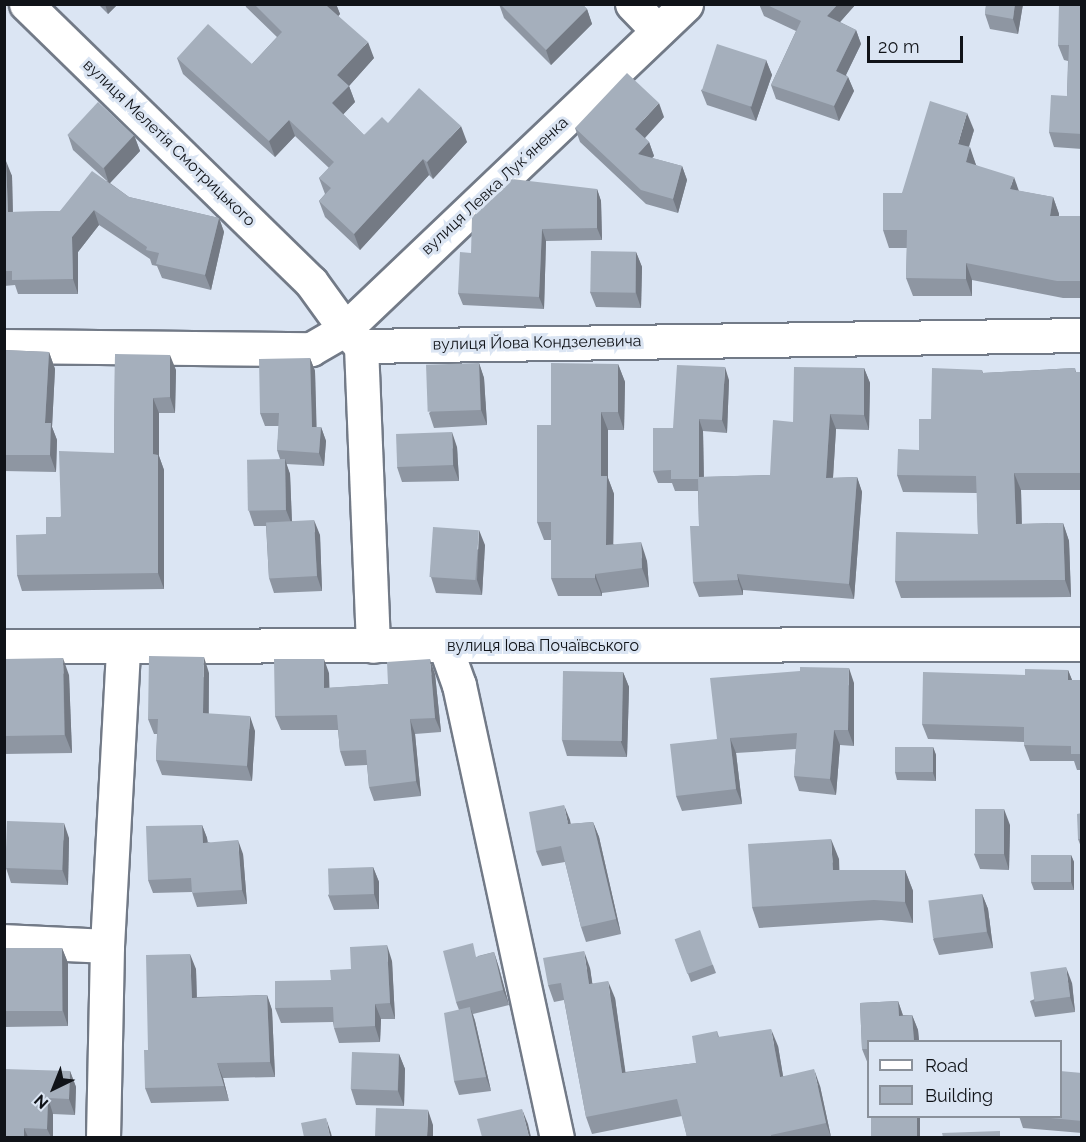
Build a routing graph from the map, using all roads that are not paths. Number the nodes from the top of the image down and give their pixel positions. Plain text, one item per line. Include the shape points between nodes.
1 (26, 4) edge
2 (632, 4) edge
3 (686, 4) edge
4 (658, 31) junction
5 (1082, 335) edge
6 (353, 337) junction
7 (4, 346) edge
8 (1082, 644) edge
9 (4, 646) edge
10 (123, 646) junction
11 (373, 646) junction
12 (445, 646) junction
13 (4, 941) edge
14 (107, 946) junction
15 (102, 1137) edge
16 (557, 1137) edge

1 - 6 street, вулиця Мелетія Смотрицького via 311,282
2 - 4 street
3 - 4 street, вулиця Левка Лукʼяненка
4 - 6 street, вулиця Левка Лукʼяненка
5 - 6 street, вулиця Йова Кондзелевича
6 - 7 street, вулиця Йова Кондзелевича via 311,349
6 - 11 street
8 - 12 street, вулиця Іова Почаївського
9 - 10 street, вулиця Іова Почаївського
10 - 11 street, вулиця Іова Почаївського
10 - 14 street
11 - 12 street, вулиця Іова Почаївського
12 - 16 street via 459,685
13 - 14 street
14 - 15 street

